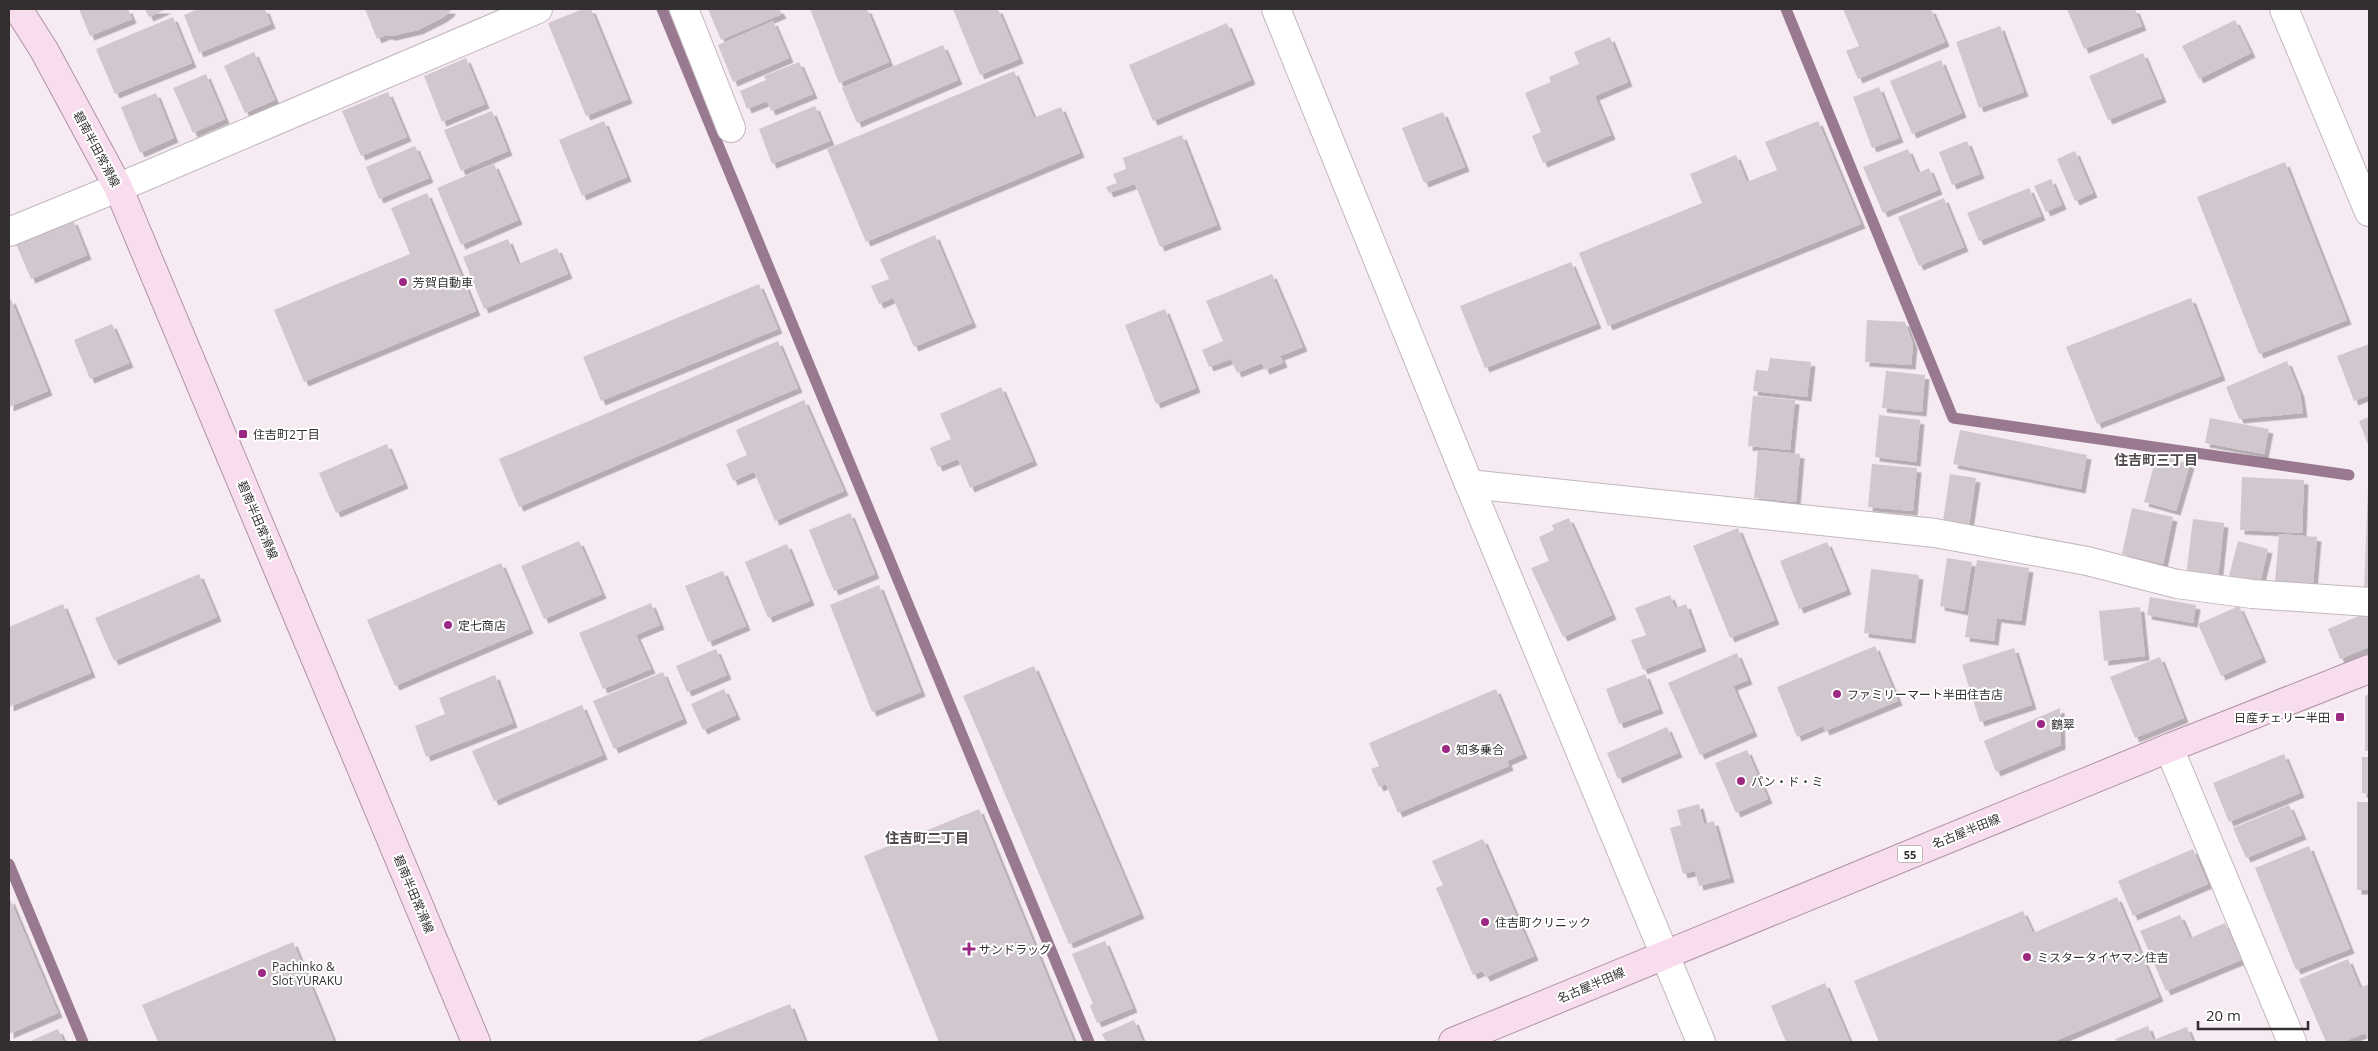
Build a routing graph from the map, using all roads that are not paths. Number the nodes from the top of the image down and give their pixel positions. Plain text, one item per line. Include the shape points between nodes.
1 (18, 9) edge
2 (538, 9) edge
3 (684, 9) edge
4 (1276, 9) edge
5 (2284, 9) edge
6 (731, 128) dead end
7 (118, 188) junction
8 (2369, 212) edge
9 (9, 232) edge
10 (1469, 484) junction
11 (2369, 602) edge
12 (2369, 669) edge
13 (2169, 748) junction
14 (1665, 954) junction
15 (476, 1042) edge
16 (1453, 1042) edge
17 (1701, 1042) edge
18 (2292, 1042) edge

1 - 7 main road, 碧南半田常滑線 via 44,50
2 - 7 street
3 - 6 street
4 - 10 street
5 - 8 street
7 - 9 street
7 - 15 main road, 碧南半田常滑線
10 - 11 street via 1935,534 2087,562 2177,584 2252,594
10 - 14 street
12 - 13 main road, 名古屋半田線 / 55
13 - 14 main road, 名古屋半田線 / 55
13 - 18 street
14 - 16 main road, 名古屋半田線 / 55
14 - 17 street

